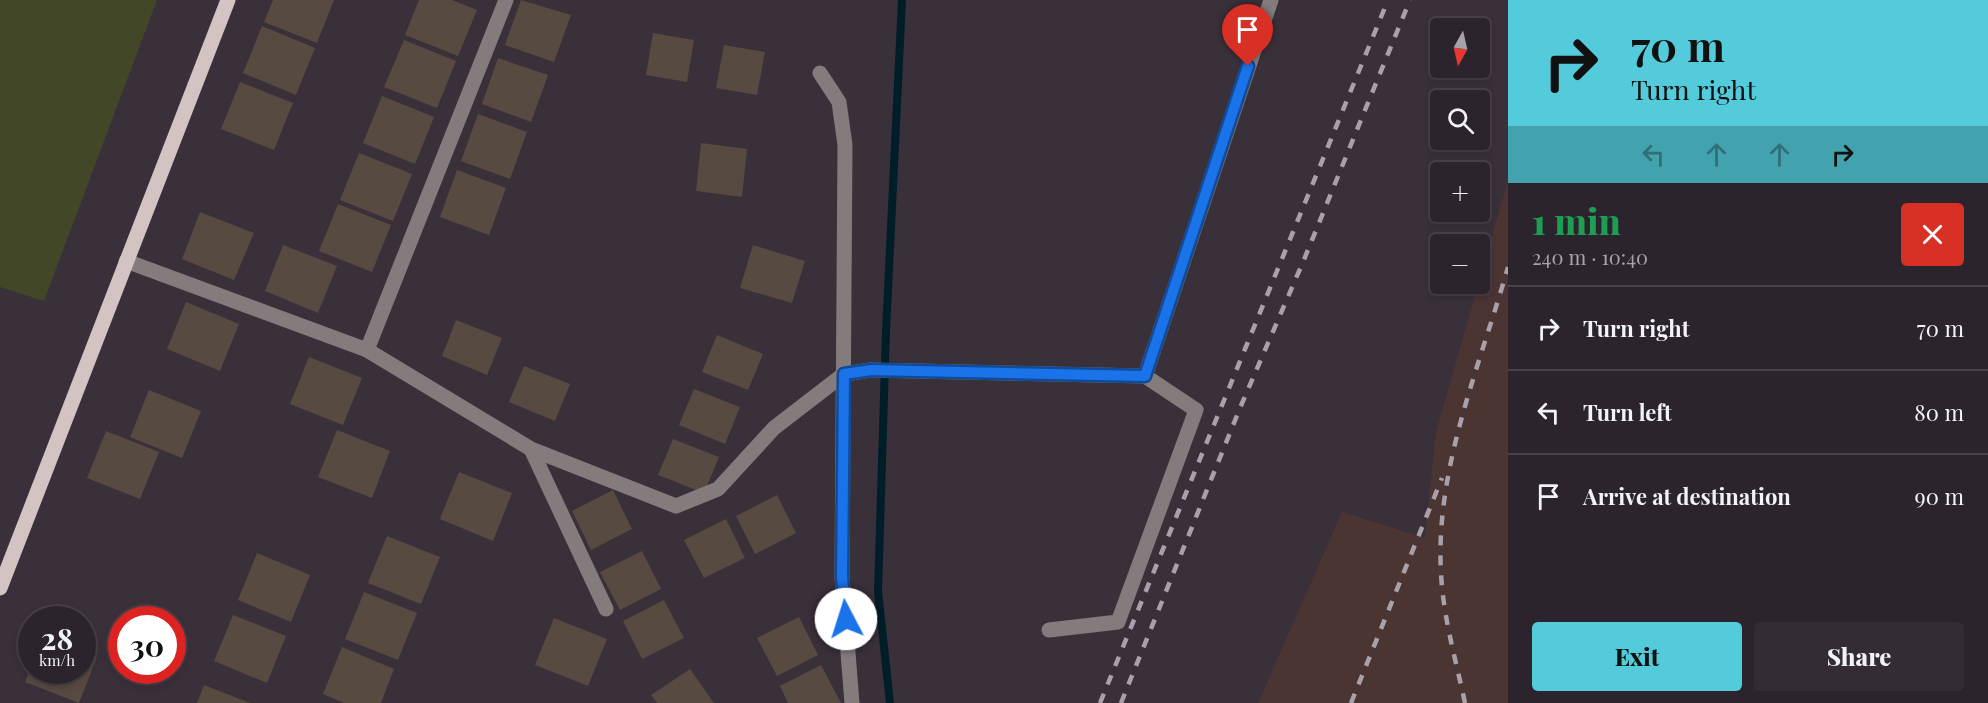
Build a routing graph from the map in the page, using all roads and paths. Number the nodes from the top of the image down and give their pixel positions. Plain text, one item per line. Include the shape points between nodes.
1 (228, 0) edge
2 (506, 0) edge
3 (1270, 0) edge
4 (820, 73) dead end
5 (126, 261) junction
6 (367, 350) junction
7 (844, 374) junction
8 (1145, 376) junction
9 (531, 449) junction
10 (0, 588) edge
11 (606, 609) dead end
12 (1049, 630) dead end
13 (852, 703) edge

1 - 5 main road
2 - 6 street
3 - 8 street
4 - 7 street via 839,102 844,145
5 - 6 street
5 - 10 main road
6 - 9 street
7 - 8 street via 871,370
7 - 9 street via 774,428 718,489 676,506
7 - 13 street via 842,577
8 - 12 street via 1196,410 1118,622
9 - 11 street

